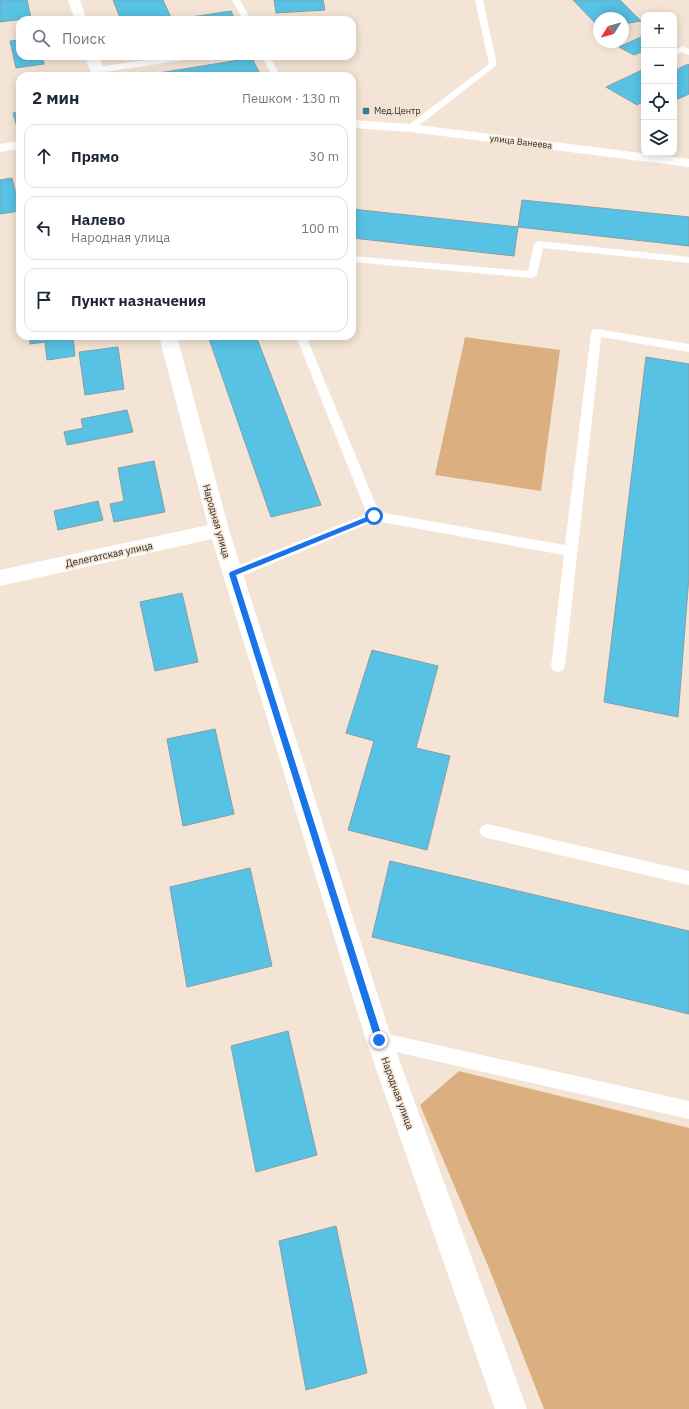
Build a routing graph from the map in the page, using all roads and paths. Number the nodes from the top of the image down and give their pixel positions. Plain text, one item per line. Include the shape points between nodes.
1 (74, 0) edge
2 (236, 0) edge
3 (479, 0) edge
4 (79, 16) edge
5 (245, 16) edge
6 (677, 51) edge
7 (689, 52) edge
8 (93, 60) edge
9 (168, 60) edge
10 (268, 60) edge
11 (98, 72) edge
12 (103, 72) edge
13 (274, 72) edge
14 (356, 124) edge
15 (410, 128) junction
16 (16, 146) edge
17 (0, 148) edge
18 (689, 162) edge
19 (356, 259) edge
20 (689, 260) edge
21 (169, 340) edge
22 (303, 340) edge
23 (689, 348) edge
24 (374, 516) junction
25 (219, 530) junction
26 (571, 551) junction
27 (232, 574) junction
28 (0, 578) edge
29 (558, 666) dead end
30 (487, 832) dead end
31 (689, 878) edge
32 (379, 1040) junction
33 (689, 1110) edge
34 (511, 1409) edge

1 - 4 street
2 - 5 lane
3 - 15 lane via 493,65
6 - 7 lane via 683,48
8 - 11 street
9 - 12 lane
10 - 13 lane
14 - 15 street, улица Ванеева
15 - 18 street, улица Ванеева
16 - 17 street
19 - 20 lane via 532,275 539,244
21 - 25 street, Народная улица
22 - 24 lane
23 - 26 lane via 596,333
24 - 26 lane
24 - 27 lane
25 - 27 street, Народная улица
25 - 28 street, Делегатская улица
26 - 29 lane
27 - 32 street, Народная улица
30 - 31 lane
32 - 33 lane
32 - 34 street, Народная улица

